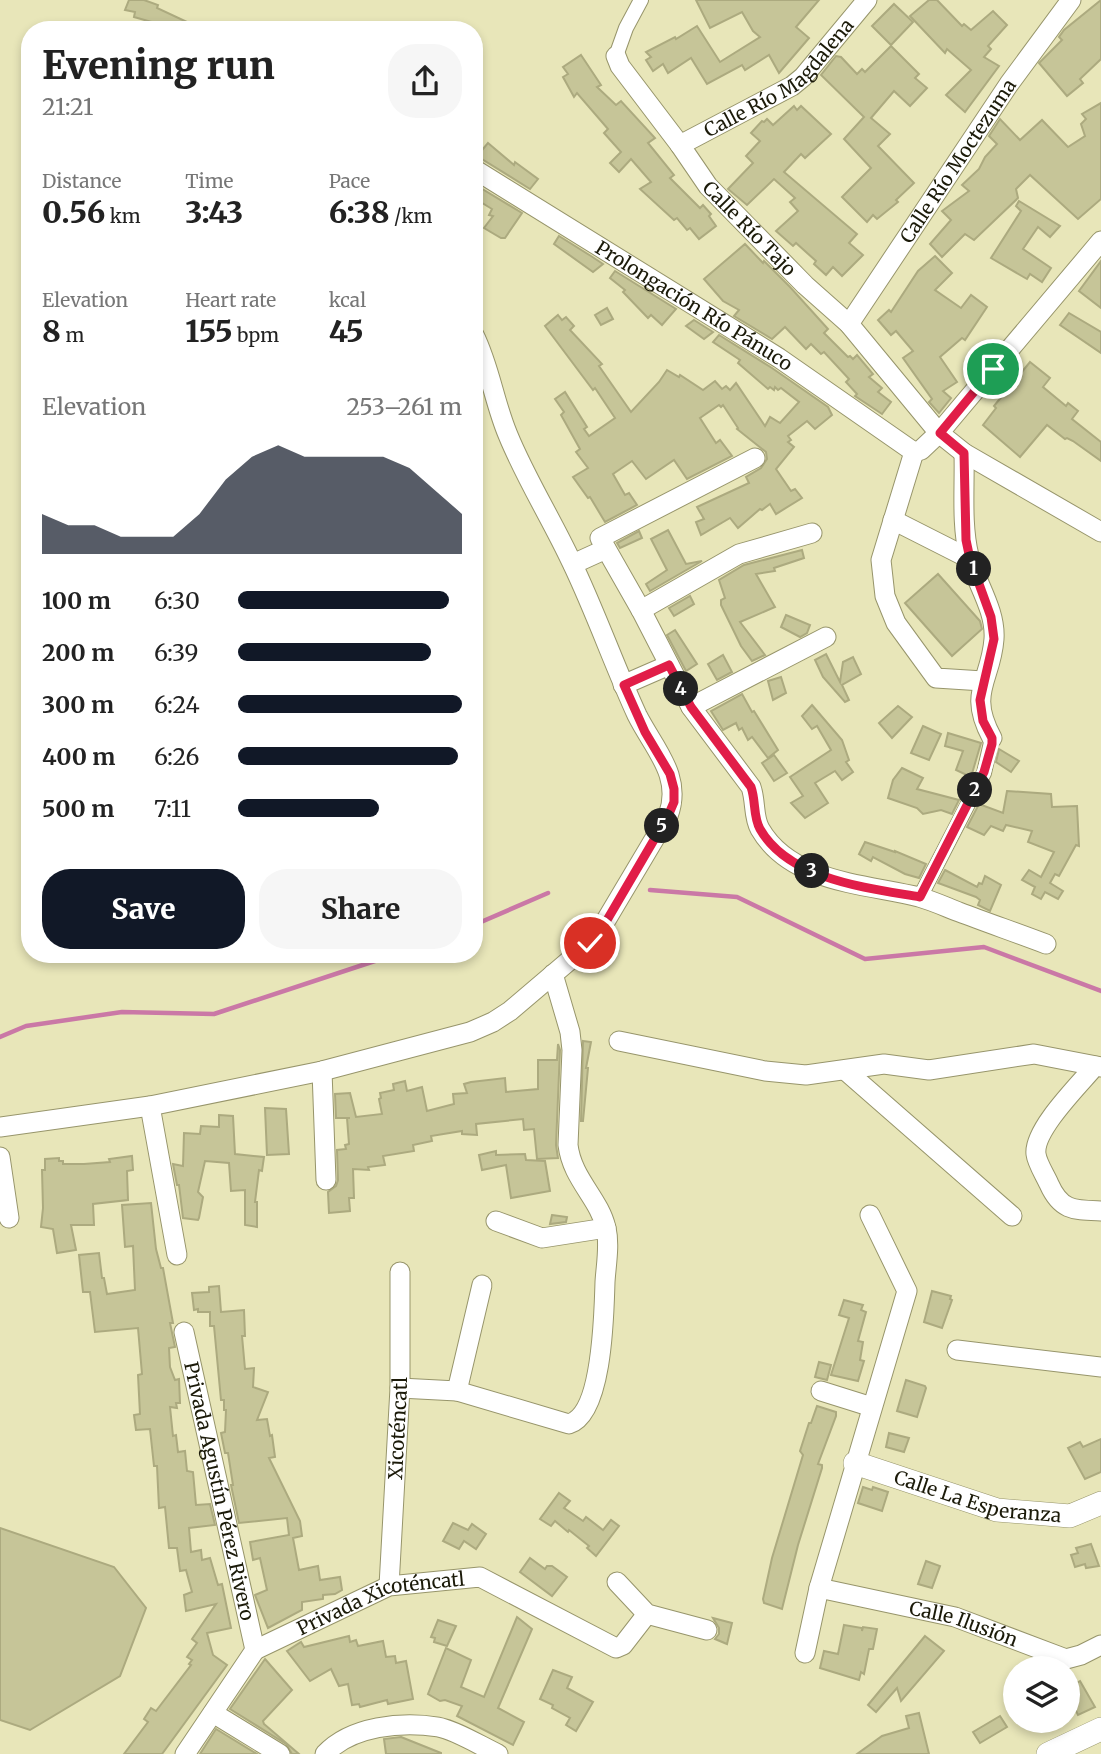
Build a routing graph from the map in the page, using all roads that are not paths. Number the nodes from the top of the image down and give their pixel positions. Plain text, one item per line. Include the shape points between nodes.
1 (641, 0) edge
2 (1071, 0) edge
3 (858, 3) edge
4 (616, 56) joint
5 (680, 145) junction
6 (483, 175) edge
7 (1101, 241) edge
8 (849, 324) junction
9 (483, 357) edge
10 (940, 433) junction
11 (913, 450) junction
12 (964, 453) junction
13 (755, 458) dead end
14 (893, 520) junction
15 (1098, 527) edge
16 (812, 533) dead end
17 (606, 549) junction
18 (970, 559) junction
19 (573, 564) junction
20 (641, 610) junction
21 (825, 637) dead end
22 (669, 665) junction
23 (983, 681) junction
24 (624, 685) junction
25 (691, 707) junction
26 (992, 738) joint
27 (920, 897) junction
28 (1046, 944) dead end
29 (553, 974) junction
30 (619, 1041) dead end
31 (1098, 1066) edge
32 (322, 1070) junction
33 (845, 1070) junction
34 (150, 1106) junction
35 (0, 1126) edge
36 (0, 1157) edge
37 (326, 1180) dead end
38 (1101, 1211) edge
39 (870, 1215) dead end
40 (1012, 1216) dead end
41 (9, 1218) dead end
42 (496, 1221) dead end
43 (606, 1228) junction
44 (177, 1255) dead end
45 (400, 1272) dead end
46 (482, 1285) dead end
47 (184, 1332) dead end
48 (957, 1350) dead end
49 (1101, 1367) edge
50 (400, 1388) junction
51 (457, 1391) junction
52 (821, 1391) dead end
53 (872, 1406) junction
54 (855, 1463) junction
55 (1101, 1503) edge
56 (617, 1583) dead end
57 (389, 1586) junction
58 (819, 1588) junction
59 (647, 1614) junction
60 (707, 1630) dead end
61 (1101, 1645) edge
62 (255, 1650) junction
63 (805, 1653) dead end
64 (213, 1713) junction
65 (1101, 1729) edge
66 (1059, 1752) edge
67 (185, 1754) edge
68 (280, 1754) edge
69 (325, 1754) edge
70 (498, 1754) edge

1 - 4 street, Calle Río Tajo
2 - 8 street, Calle Río Moctezuma via 1009,84
3 - 5 street, Calle Río Magdalena via 792,86
4 - 5 street, Calle Río Tajo
5 - 8 street, Calle Río Tajo via 708,186
6 - 11 street, Prolongación Río Pánuco via 779,358
7 - 10 street
8 - 10 street, Calle Río Tajo
9 - 19 street via 508,436
10 - 11 street via 921,450
10 - 12 street, Calle Río Tajo
11 - 14 street
12 - 15 street, Calle Río Tajo
12 - 18 street
13 - 17 street via 600,538
14 - 18 street
14 - 23 street via 881,559 885,596 896,623 936,678
16 - 20 street via 739,554
17 - 19 street
17 - 20 street
18 - 23 street via 994,639
19 - 24 street
20 - 22 street
21 - 25 street
22 - 24 street
22 - 25 street
23 - 26 street via 983,721
24 - 29 street via 670,774 674,802 600,932
25 - 27 street via 751,787 761,830 796,864 862,887
26 - 27 street via 984,772
27 - 28 street
29 - 32 street via 494,1022
29 - 43 street via 572,1050 569,1158
30 - 33 street via 765,1071 806,1075
31 - 33 street via 1034,1054 929,1070 884,1064
31 - 38 street via 1039,1137 1036,1154 1062,1206
32 - 34 street
32 - 37 street
33 - 40 street
34 - 35 street
34 - 44 street
36 - 41 street
39 - 53 street via 907,1292
42 - 43 street via 542,1238
43 - 51 street via 603,1343 579,1418 569,1424
45 - 50 street, Xicoténcatl
46 - 51 street
47 - 62 street, Privada Agustín Pérez Rivero
48 - 49 street
50 - 51 street
50 - 57 street, Xicoténcatl
52 - 53 street
53 - 54 street
54 - 55 street, Calle La Esperanza via 997,1510 1070,1516
54 - 58 street
56 - 59 street
57 - 59 street, Privada Xicoténcatl via 480,1577 616,1648
57 - 62 street, Privada Xicoténcatl
58 - 61 street, Calle Ilusión via 955,1617 1066,1659
58 - 63 street
59 - 60 street
62 - 64 street
64 - 67 street
64 - 68 street
65 - 66 street
69 - 70 street via 334,1744 381,1725 440,1727

